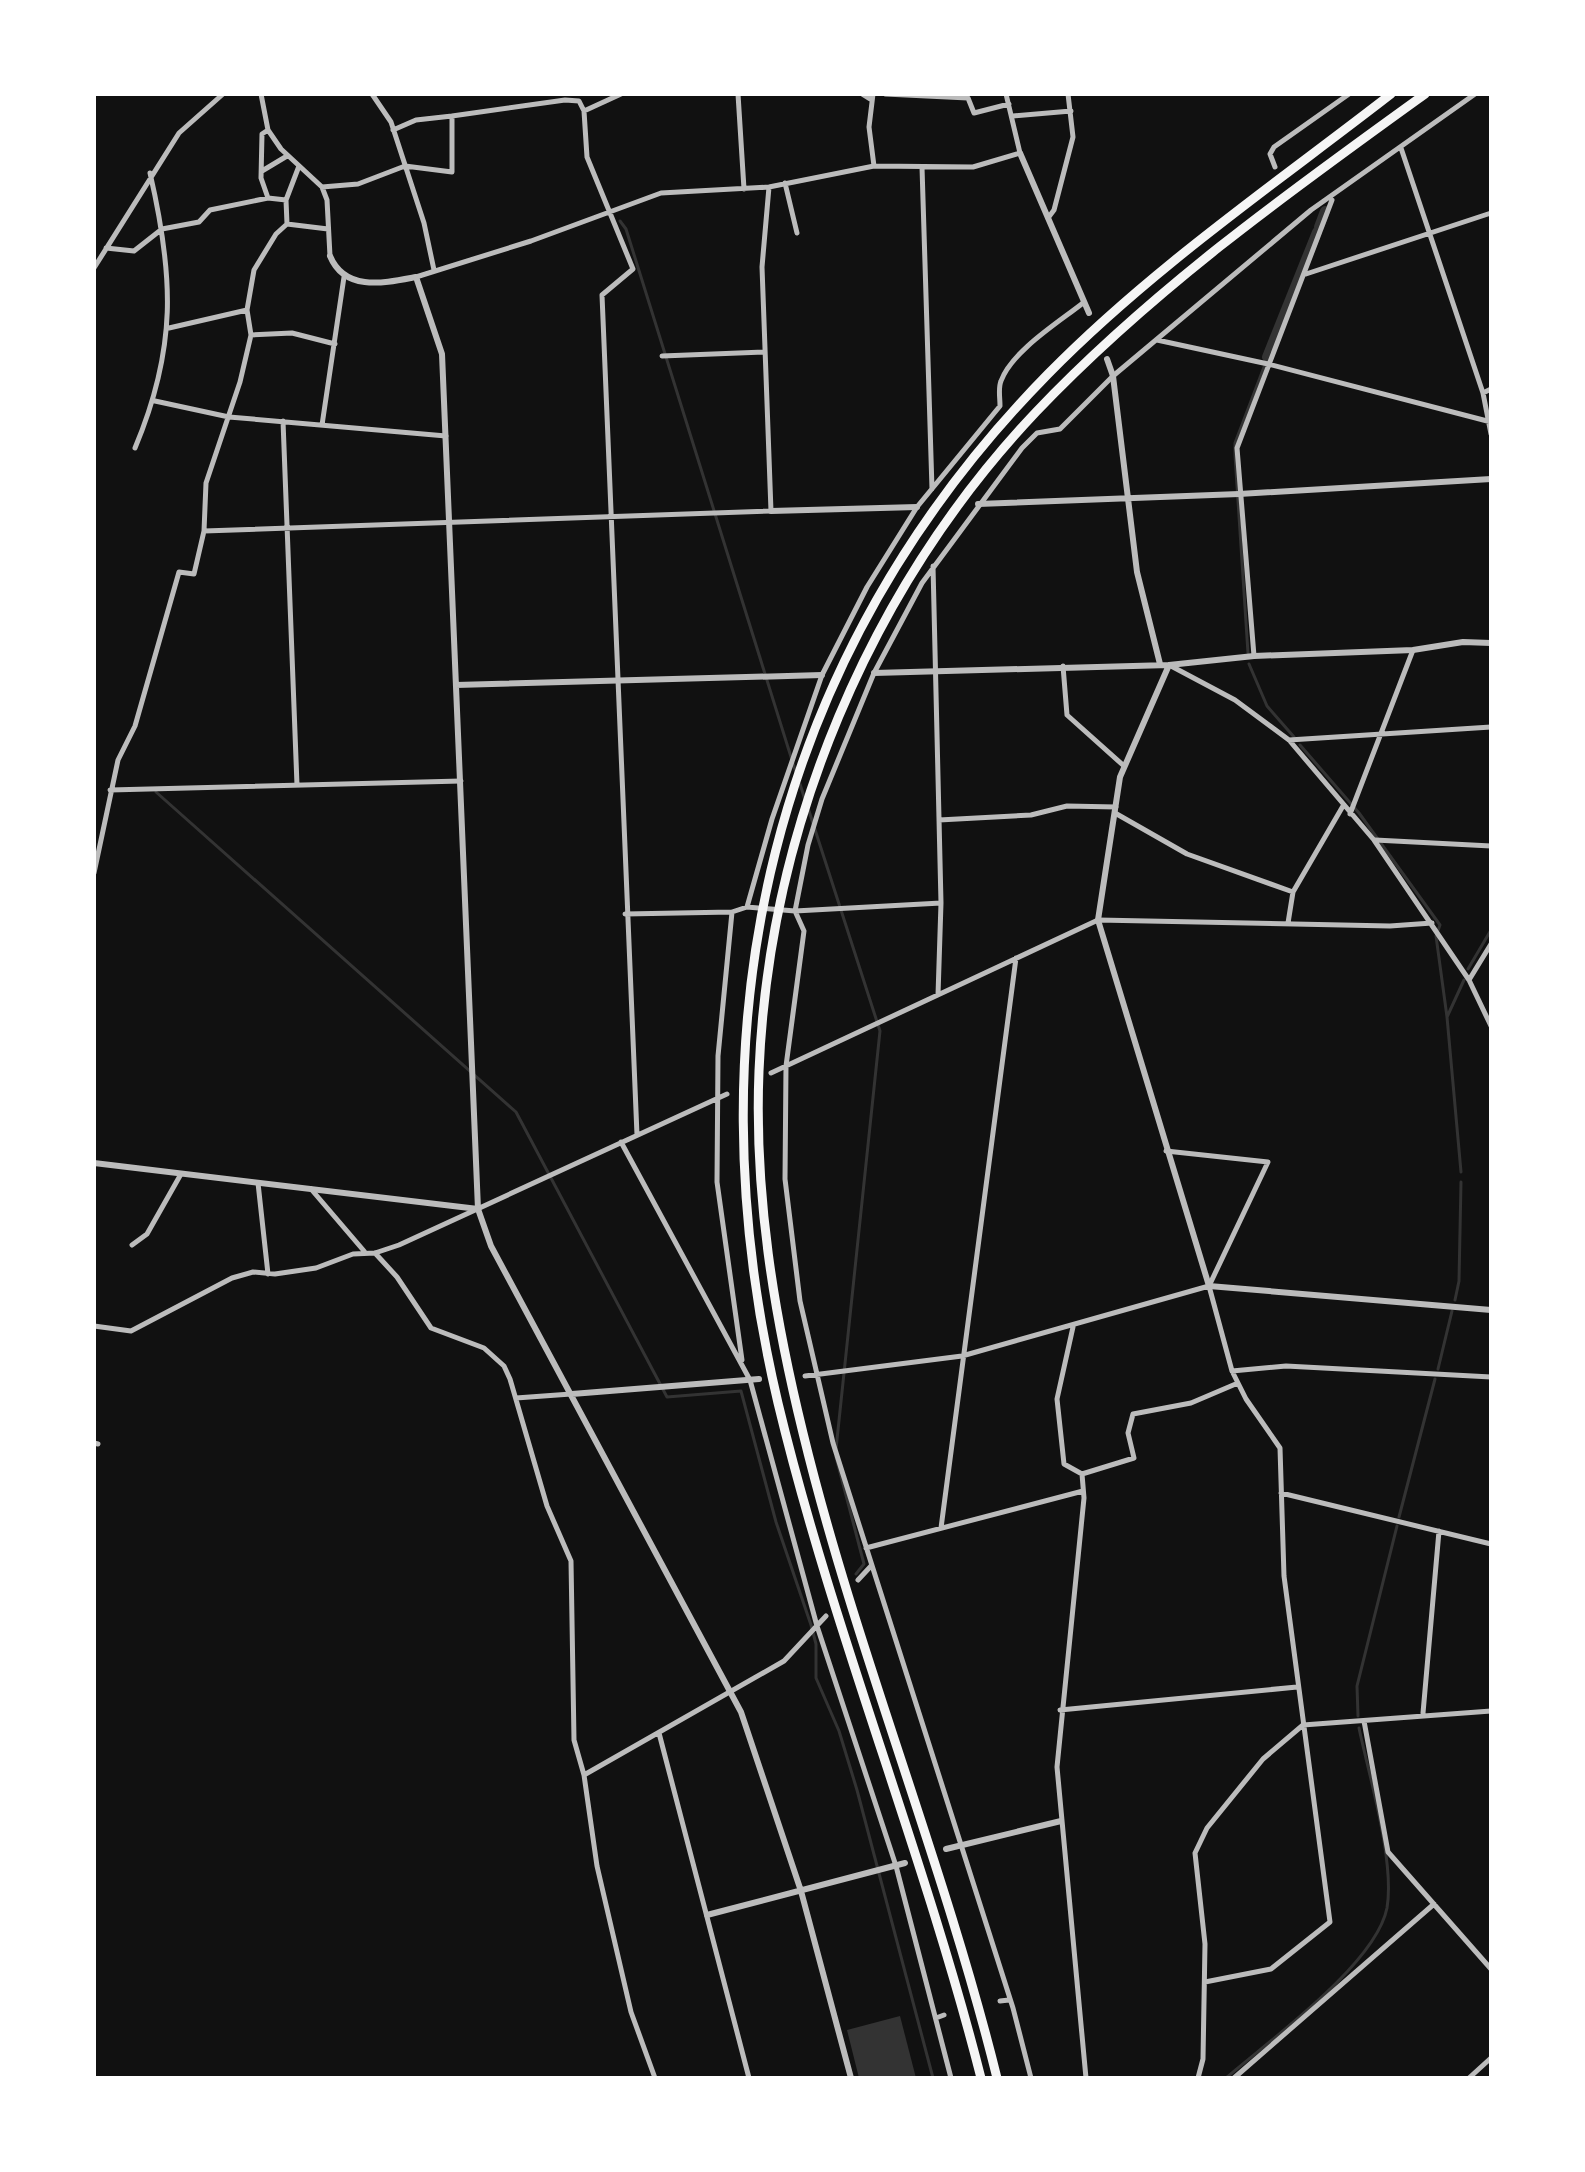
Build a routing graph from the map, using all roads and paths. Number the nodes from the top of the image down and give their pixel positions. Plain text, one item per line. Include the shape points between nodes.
1 (223, 94) edge
2 (273, 94) edge
3 (372, 94) edge
4 (621, 94) edge
5 (738, 94) edge
6 (862, 94) edge
7 (885, 94) edge
8 (1006, 94) edge
9 (1068, 94) edge
10 (1349, 94) edge
11 (1391, 94) edge
12 (1425, 94) edge
13 (1475, 94) edge
14 (262, 95) edge
15 (872, 96) edge
16 (1009, 104) junction
17 (584, 111) junction
18 (1071, 111) junction
19 (452, 116) junction
20 (1013, 116) junction
21 (268, 130) junction
22 (393, 130) junction
23 (1401, 148) junction
24 (1020, 153) junction
25 (288, 155) junction
26 (299, 166) junction
27 (405, 166) junction
28 (874, 166) junction
29 (922, 167) junction
30 (1275, 167) dead end
31 (261, 172) junction
32 (150, 173) junction
33 (785, 183) junction
34 (322, 187) junction
35 (769, 187) junction
36 (744, 189) junction
37 (268, 198) junction
38 (1333, 198) junction
39 (286, 200) junction
40 (1299, 207) dead end
41 (611, 210) junction
42 (1491, 213) edge
43 (1304, 215) junction
44 (1048, 218) junction
45 (287, 224) junction
46 (162, 229) junction
47 (328, 229) junction
48 (797, 233) dead end
49 (1431, 233) junction
50 (106, 248) junction
51 (330, 256) joint
52 (94, 268) edge
53 (434, 270) junction
54 (1305, 274) junction
55 (344, 277) junction
56 (416, 277) junction
57 (1083, 303) junction
58 (247, 310) junction
59 (1089, 313) dead end
60 (169, 328) junction
61 (251, 335) junction
62 (1157, 340) junction
63 (335, 344) junction
64 (765, 352) junction
65 (662, 356) dead end
66 (1107, 359) dead end
67 (1268, 364) junction
68 (1113, 376) junction
69 (1491, 389) edge
70 (1483, 393) junction
71 (155, 401) junction
72 (229, 417) junction
73 (283, 421) junction
74 (1491, 422) edge
75 (322, 425) junction
76 (1491, 434) edge
77 (446, 436) junction
78 (135, 448) dead end
79 (1491, 479) edge
80 (932, 490) junction
81 (1239, 494) junction
82 (1125, 499) junction
83 (978, 504) junction
84 (917, 507) junction
85 (771, 511) junction
86 (609, 519) junction
87 (450, 524) junction
88 (286, 530) junction
89 (204, 531) junction
90 (933, 565) junction
91 (1491, 643) edge
92 (1413, 650) junction
93 (1254, 656) junction
94 (1160, 664) junction
95 (1169, 665) junction
96 (1063, 666) junction
97 (937, 671) junction
98 (874, 673) junction
99 (822, 675) junction
100 (616, 682) junction
101 (456, 685) junction
102 (1491, 727) edge
103 (1382, 735) junction
104 (1289, 740) junction
105 (1124, 766) junction
106 (461, 781) junction
107 (297, 785) junction
108 (110, 790) junction
109 (1343, 806) junction
110 (1116, 810) junction
111 (1350, 814) junction
112 (939, 820) junction
113 (1374, 840) junction
114 (1491, 846) edge
115 (94, 873) edge
116 (1293, 892) junction
117 (941, 903) junction
118 (747, 907) junction
119 (795, 911) junction
120 (732, 912) junction
121 (625, 914) junction
122 (1098, 920) junction
123 (1288, 923) junction
124 (1432, 923) junction
125 (1491, 944) edge
126 (1016, 958) junction
127 (1469, 980) junction
128 (938, 995) junction
129 (1488, 1008) edge
130 (1491, 1026) edge
131 (786, 1066) junction
132 (771, 1073) dead end
133 (727, 1094) dead end
134 (716, 1099) junction
135 (637, 1135) junction
136 (621, 1142) junction
137 (1166, 1151) junction
138 (94, 1163) edge
139 (181, 1174) junction
140 (258, 1183) junction
141 (311, 1189) junction
142 (478, 1209) junction
143 (132, 1245) dead end
144 (364, 1252) junction
145 (375, 1253) junction
146 (268, 1274) junction
147 (1209, 1286) junction
148 (1491, 1310) edge
149 (94, 1326) edge
150 (1073, 1327) junction
151 (962, 1356) junction
152 (743, 1363) junction
153 (1232, 1371) junction
154 (817, 1375) junction
155 (805, 1376) dead end
156 (1491, 1377) edge
157 (759, 1379) dead end
158 (750, 1380) junction
159 (1238, 1383) junction
160 (572, 1394) junction
161 (516, 1398) junction
162 (1082, 1474) junction
163 (1083, 1491) junction
164 (1281, 1493) junction
165 (941, 1528) junction
166 (1439, 1531) junction
167 (1491, 1543) edge
168 (866, 1548) junction
169 (871, 1565) junction
170 (858, 1580) dead end
171 (826, 1616) dead end
172 (817, 1626) junction
173 (1297, 1687) junction
174 (728, 1692) junction
175 (1060, 1710) junction
176 (1491, 1711) edge
177 (1423, 1713) junction
178 (1364, 1721) junction
179 (1303, 1725) junction
180 (659, 1733) junction
181 (584, 1775) junction
182 (1061, 1821) junction
183 (960, 1846) junction
184 (946, 1849) dead end
185 (905, 1863) dead end
186 (896, 1866) junction
187 (801, 1891) junction
188 (1434, 1904) junction
189 (707, 1915) junction
190 (1491, 1969) edge
191 (1205, 1982) junction
192 (1009, 2000) junction
193 (1000, 2001) dead end
194 (944, 2015) dead end
195 (936, 2018) junction
196 (1491, 2058) edge
197 (655, 2078) edge
198 (749, 2078) edge
199 (851, 2078) edge
200 (951, 2078) edge
201 (981, 2078) edge
202 (997, 2078) edge
203 (1031, 2078) edge
204 (1086, 2078) edge
205 (1198, 2078) edge
206 (1234, 2078) edge
207 (1469, 2078) edge

1 - 32 street via 179,133
2 - 14 street
3 - 22 street
4 - 17 street
5 - 36 street
6 - 15 street
7 - 16 street via 968,98 974,113
8 - 16 street
9 - 18 street
10 - 30 street via 1274,147 1270,154
11 - 201 highway via 1126,302 1016,408 931,515 853,643 801,767 758,927 744,1036 741,1113 746,1219 761,1322 812,1528 941,1933
12 - 202 highway via 1190,270 1031,417 943,528 867,654 816,776 791,854 761,1037 765,1228 778,1321 835,1548 956,1929
13 - 23 street
14 - 21 street
15 - 28 street
16 - 20 street
17 - 19 street via 579,101 565,100
17 - 41 street via 587,157
18 - 20 street
18 - 44 street via 1073,137
19 - 22 street via 416,120
19 - 27 street via 452,172
20 - 24 street
21 - 25 street
21 - 31 street via 262,134
22 - 27 street
23 - 38 street
23 - 49 street
24 - 29 street via 973,167
24 - 44 street
25 - 26 street
25 - 31 street
26 - 34 street
26 - 39 street
27 - 34 street via 358,184
27 - 53 street
28 - 29 street
28 - 33 street
29 - 80 street
31 - 37 street
32 - 46 street
32 - 50 street
33 - 35 street
33 - 48 street
34 - 47 street
35 - 36 street
35 - 64 street via 762,267
36 - 41 street via 661,193
37 - 39 street
37 - 46 street via 210,210 199,222
38 - 43 street
38 - 54 street
39 - 45 street
40 - 43 street
41 - 53 street
41 - 86 street via 633,269 602,295
42 - 49 street
43 - 62 street
44 - 57 street
45 - 47 street
45 - 58 street via 254,270
46 - 50 street via 134,251
46 - 60 street
47 - 51 street
49 - 54 street
49 - 70 street
50 - 52 street
51 - 55 street
53 - 56 street
54 - 67 street
55 - 56 street via 383,283
55 - 63 street
56 - 77 street via 442,354
57 - 59 street
57 - 80 street via 1037,338 1005,372 999,384 1000,406
58 - 60 street
58 - 61 street
60 - 71 street
61 - 63 street via 292,333
61 - 72 street
62 - 67 street
62 - 68 street
63 - 75 street
64 - 65 street
64 - 85 street
66 - 68 street
67 - 74 street
67 - 81 street via 1237,448
68 - 82 street
68 - 83 street via 1060,429 1037,433
69 - 70 street
70 - 74 street
71 - 72 street
71 - 78 street
72 - 73 street
72 - 89 street via 206,483
73 - 75 street
73 - 88 street
74 - 76 street
75 - 77 street
77 - 87 street
79 - 81 street
80 - 84 street
81 - 82 street
81 - 93 street
82 - 83 street
82 - 94 street
83 - 90 street
84 - 85 street
84 - 99 street via 867,587
85 - 86 street
86 - 87 street
86 - 100 street
87 - 88 street
87 - 101 street
88 - 89 street
88 - 107 street
89 - 108 street via 194,574 179,572 148,685
90 - 97 street
90 - 98 street
91 - 92 street
92 - 93 street
92 - 103 street
93 - 95 street
94 - 95 street
94 - 96 street
95 - 104 street via 1235,700
95 - 105 street
96 - 97 street
96 - 105 street via 1067,715
97 - 98 street
97 - 112 street
98 - 119 street via 822,799
99 - 100 street
99 - 118 street
100 - 101 street
100 - 121 street
101 - 106 street
102 - 103 street
103 - 104 street
103 - 111 street
104 - 109 street
105 - 110 street
106 - 107 street
106 - 142 street
107 - 108 street
108 - 115 street
109 - 111 street
109 - 116 street
110 - 112 street via 1067,806 1031,815
110 - 116 street via 1187,854
110 - 122 street
111 - 113 street
112 - 117 street
113 - 114 street
113 - 124 street
116 - 123 street
117 - 119 street
117 - 128 street
118 - 119 street
118 - 120 street
119 - 131 street via 804,931
120 - 121 street
120 - 134 street
121 - 135 street
122 - 123 street
122 - 126 street
122 - 137 street
123 - 124 street
124 - 127 street
125 - 127 street
126 - 128 street
126 - 151 street
127 - 129 street
128 - 131 street
129 - 130 street
131 - 132 street
131 - 154 street via 785,1179 800,1301
133 - 134 street
134 - 135 street
134 - 152 street via 717,1182
135 - 136 street
136 - 142 street
136 - 152 street
137 - 147 street
137 - 147 street via 1268,1162
138 - 139 street
139 - 140 street
139 - 143 street via 147,1234
140 - 141 street
140 - 146 street
141 - 142 street
141 - 144 street
142 - 145 street
142 - 160 street via 491,1246
144 - 145 street
144 - 146 street via 316,1268
145 - 161 street via 431,1328 470,1340 504,1366
146 - 149 street via 232,1278 131,1331
147 - 148 street
147 - 150 street
147 - 153 street
150 - 151 street
150 - 162 street via 1057,1399 1064,1464
151 - 154 street
151 - 165 street
152 - 158 street
153 - 156 street via 1286,1366
153 - 159 street
154 - 155 street
154 - 168 street
157 - 158 street
158 - 160 street
158 - 172 street
159 - 162 street via 1191,1403 1133,1414 1128,1433 1134,1458
159 - 164 street via 1280,1448
160 - 161 street
160 - 174 street
161 - 181 street via 547,1506 571,1561 574,1740
162 - 163 street
163 - 165 street
163 - 175 street
164 - 166 street
164 - 173 street
165 - 168 street
166 - 167 street
166 - 177 street
168 - 169 street
169 - 170 street
169 - 183 street
171 - 172 street
172 - 174 street via 784,1661
172 - 186 street
173 - 175 street
173 - 179 street
174 - 180 street
174 - 187 street via 741,1712
175 - 182 street
176 - 177 street
177 - 178 street
178 - 179 street
178 - 188 street via 1388,1852
179 - 191 street via 1263,1759 1198,1841
179 - 191 street via 1330,1922 1271,1969
180 - 181 street
180 - 189 street
181 - 197 street via 597,1866 631,2012
182 - 183 street
182 - 204 street
183 - 184 street
183 - 192 street
185 - 186 street
186 - 187 street
186 - 195 street
187 - 189 street
187 - 199 street
188 - 190 street
188 - 206 street
189 - 198 street
191 - 205 street
192 - 193 street
192 - 203 street
194 - 195 street
195 - 200 street
196 - 207 street

